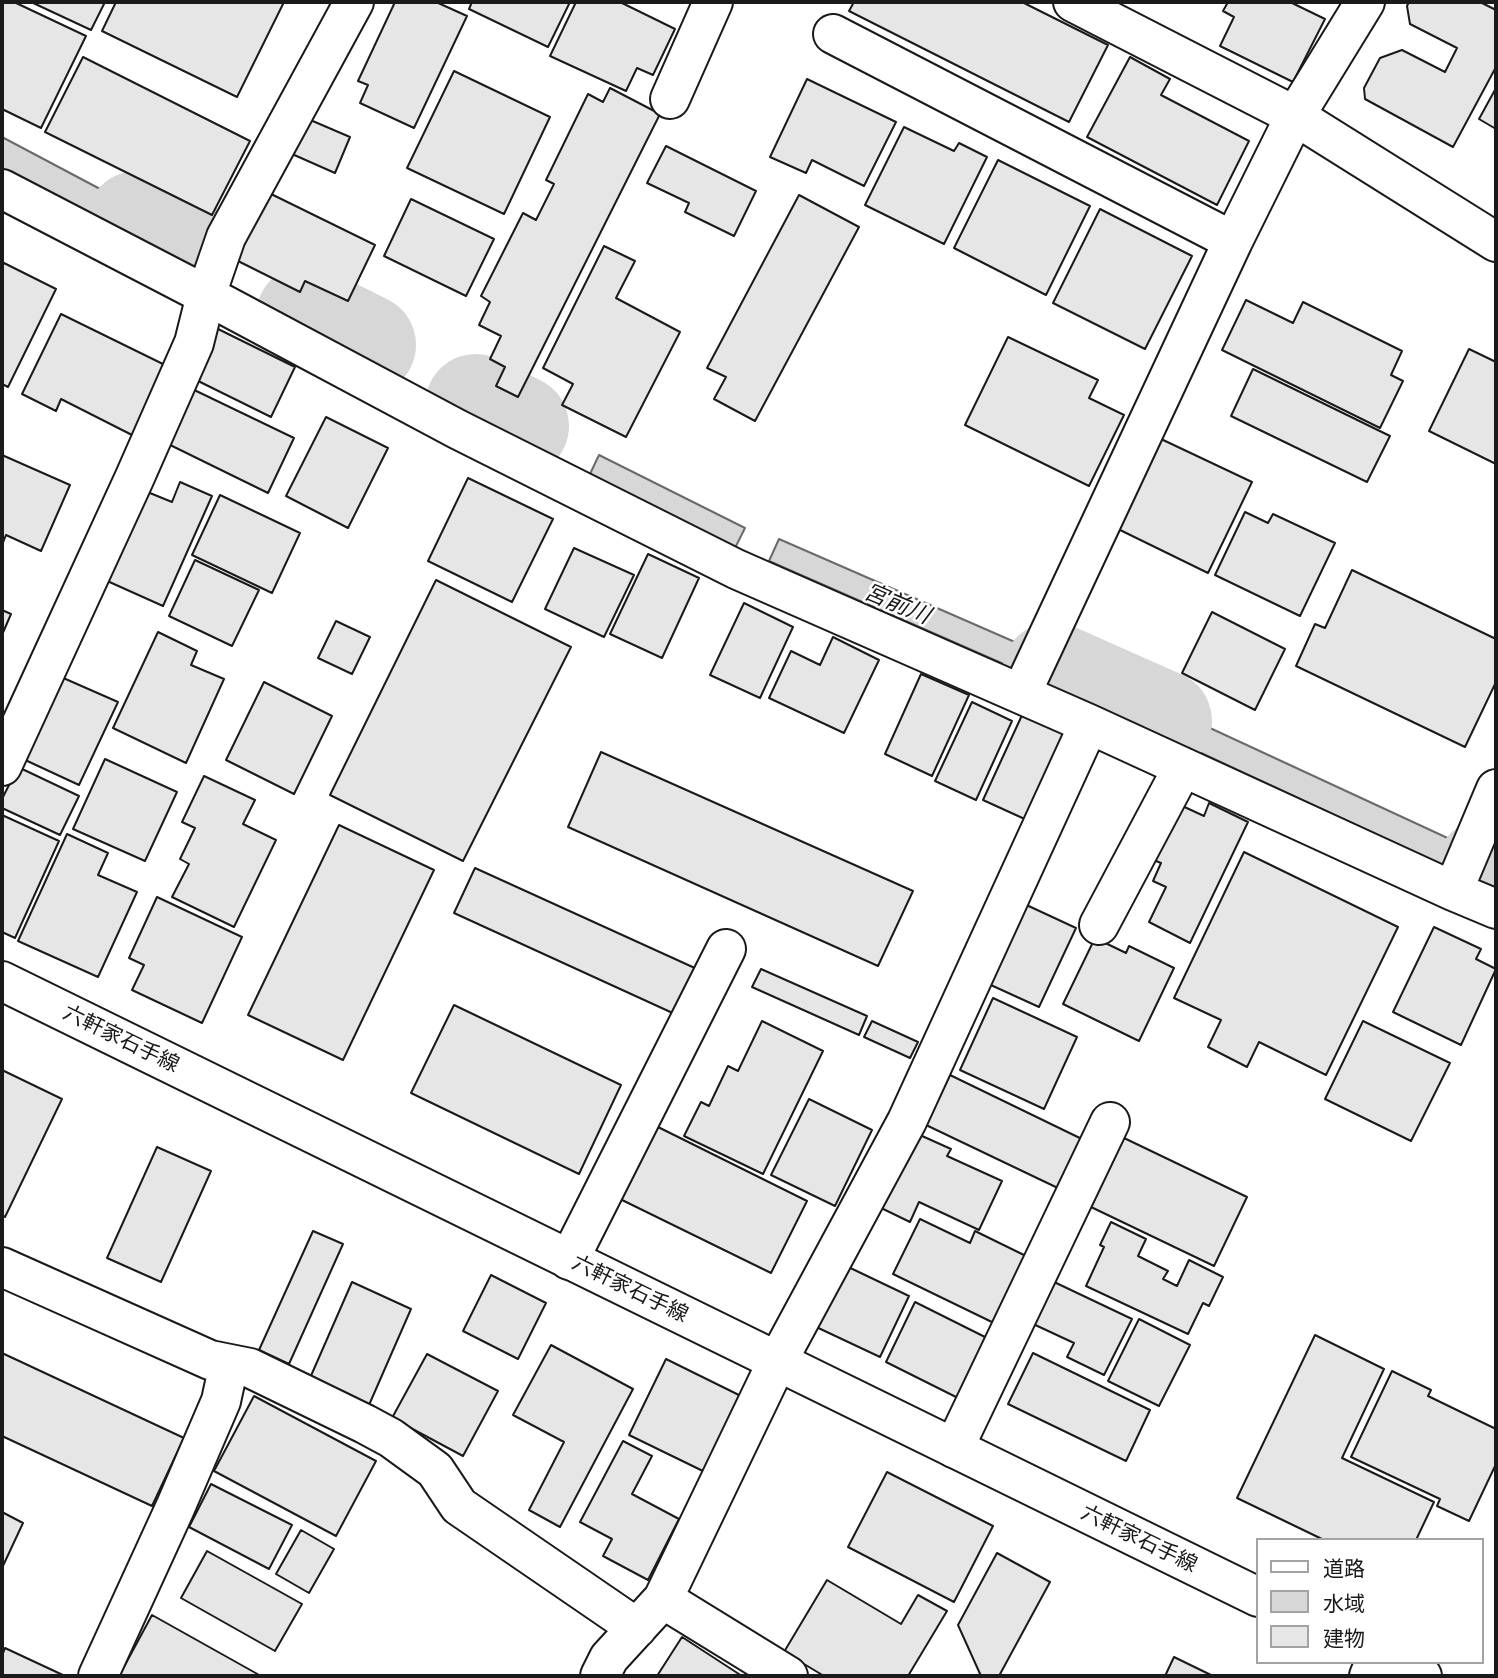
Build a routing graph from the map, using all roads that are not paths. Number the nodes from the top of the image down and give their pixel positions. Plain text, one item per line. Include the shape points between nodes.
1 (354, 2) edge
2 (713, 2) edge
3 (1073, 2) edge
4 (1365, 2) edge
5 (1116, 12) edge
6 (832, 34) dead end
7 (670, 99) dead end
8 (1295, 116) junction
9 (2, 190) edge
10 (1233, 241) junction
11 (1496, 242) edge
12 (206, 295) junction
13 (1021, 694) junction
14 (1089, 724) junction
15 (2, 766) edge
16 (1183, 767) junction
17 (1496, 789) edge
18 (1452, 891) junction
19 (1496, 909) edge
20 (1098, 925) dead end
21 (726, 949) dead end
22 (2, 981) edge
23 (1110, 1122) dead end
24 (569, 1260) junction
25 (2, 1267) edge
26 (777, 1362) junction
27 (229, 1364) junction
28 (954, 1448) junction
29 (1256, 1596) edge
30 (663, 1600) junction
31 (637, 1628) junction
32 (1397, 1664) edge
33 (98, 1676) edge
34 (600, 1676) edge
35 (788, 1676) edge
36 (1422, 1676) edge

1 - 12 street via 226,237
2 - 7 street
3 - 5 street
4 - 8 street
5 - 8 street
6 - 10 street
8 - 10 street
8 - 11 street
9 - 12 street
10 - 13 street
12 - 13 street via 457,429 736,569
12 - 15 street via 194,343
13 - 14 street
14 - 16 street
14 - 26 street via 907,1121
16 - 18 street
16 - 20 street
17 - 18 street
18 - 19 street
21 - 24 street
22 - 24 street, 六軒家石手線
23 - 28 street
24 - 26 street, 六軒家石手線
25 - 27 street
26 - 28 street, 六軒家石手線
26 - 30 street
27 - 31 street via 250,1368 391,1438 435,1471 459,1506
27 - 33 street via 221,1401
28 - 29 street, 六軒家石手線
30 - 31 street
30 - 35 street
31 - 34 street via 609,1658
32 - 36 street

